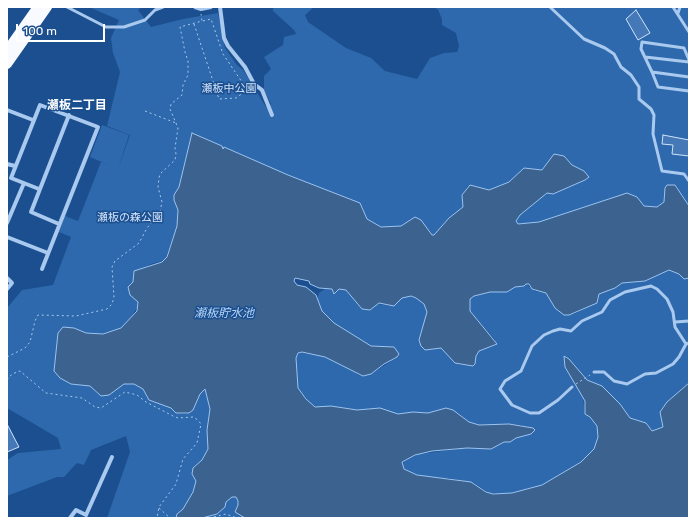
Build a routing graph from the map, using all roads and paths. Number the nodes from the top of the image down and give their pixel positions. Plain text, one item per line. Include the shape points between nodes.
1 (38, 7) edge
2 (47, 7) edge
3 (67, 7) edge
4 (163, 7) edge
5 (195, 7) edge
6 (211, 7) edge
7 (220, 7) edge
8 (550, 7) edge
9 (673, 7) edge
10 (680, 7) edge
11 (201, 9) junction
12 (678, 14) junction
13 (202, 21) junction
14 (194, 24) junction
15 (689, 32) edge
16 (7, 51) edge
17 (645, 58) junction
18 (689, 61) edge
19 (7, 64) edge
20 (652, 72) junction
21 (689, 77) edge
22 (254, 84) junction
23 (248, 91) junction
24 (689, 91) edge
25 (7, 110) edge
26 (144, 111) dead end
27 (69, 115) junction
28 (272, 115) dead end
29 (33, 120) junction
30 (176, 123) junction
31 (7, 164) edge
32 (15, 166) junction
33 (689, 181) edge
34 (24, 183) junction
35 (39, 189) junction
36 (7, 223) edge
37 (59, 224) junction
38 (7, 237) edge
39 (48, 253) junction
40 (42, 269) dead end
41 (7, 278) edge
42 (7, 289) edge
43 (689, 321) edge
44 (675, 322) junction
45 (687, 343) edge
46 (7, 357) edge
47 (594, 372) joint
48 (7, 380) edge
49 (572, 387) joint
50 (112, 457) dead end
51 (159, 508) junction
52 (70, 518) edge
53 (157, 518) edge
54 (170, 518) edge
55 (209, 518) edge
56 (237, 518) edge

1 - 16 highway
2 - 19 highway
3 - 4 lane via 106,27 124,27 145,20 155,10
5 - 11 street
6 - 11 street
7 - 22 street via 224,38
8 - 33 lane via 584,39 614,54 621,67 631,75 639,87 639,99 654,115 653,134 662,171 684,174
9 - 12 lane
10 - 12 lane
11 - 13 path
12 - 15 lane
13 - 14 path
13 - 23 path via 212,19 223,54
14 - 23 path via 219,99 236,98
14 - 30 path via 180,27 188,61 188,75 183,82 182,94 171,104 171,114
17 - 18 lane
17 - 18 lane via 641,49 642,42 684,48
17 - 20 lane
20 - 21 lane
20 - 24 lane via 658,87
22 - 23 path
22 - 28 street via 262,90
25 - 29 street
26 - 30 path
27 - 29 street via 40,105
27 - 35 street
27 - 37 street via 98,127
29 - 32 street
30 - 46 path via 178,134 175,160 159,178 158,188 162,202 160,212 139,243 115,260 112,267 112,304 107,309 76,316 38,315 34,321 30,342 25,348
31 - 32 street
32 - 34 street via 11,178
34 - 35 street
34 - 36 street
35 - 37 street via 31,212
37 - 39 street
38 - 39 street
39 - 40 street
41 - 42 street via 12,284
43 - 44 lane
44 - 45 lane via 675,327
44 - 49 lane via 667,299 652,286 625,292 610,300 602,312 582,321 571,331 553,330 544,335 532,346 521,371 505,381 500,389 512,405 530,413 539,412
45 - 47 lane via 673,364 627,384 614,381 604,372
47 - 49 path
48 - 51 path via 12,374 20,371 46,392 82,398 101,408 125,392 137,395 178,418 193,417 198,420 201,424 197,442 182,459 176,484
50 - 52 street via 86,515 76,510
51 - 53 path
51 - 54 path
55 - 56 path via 226,514

